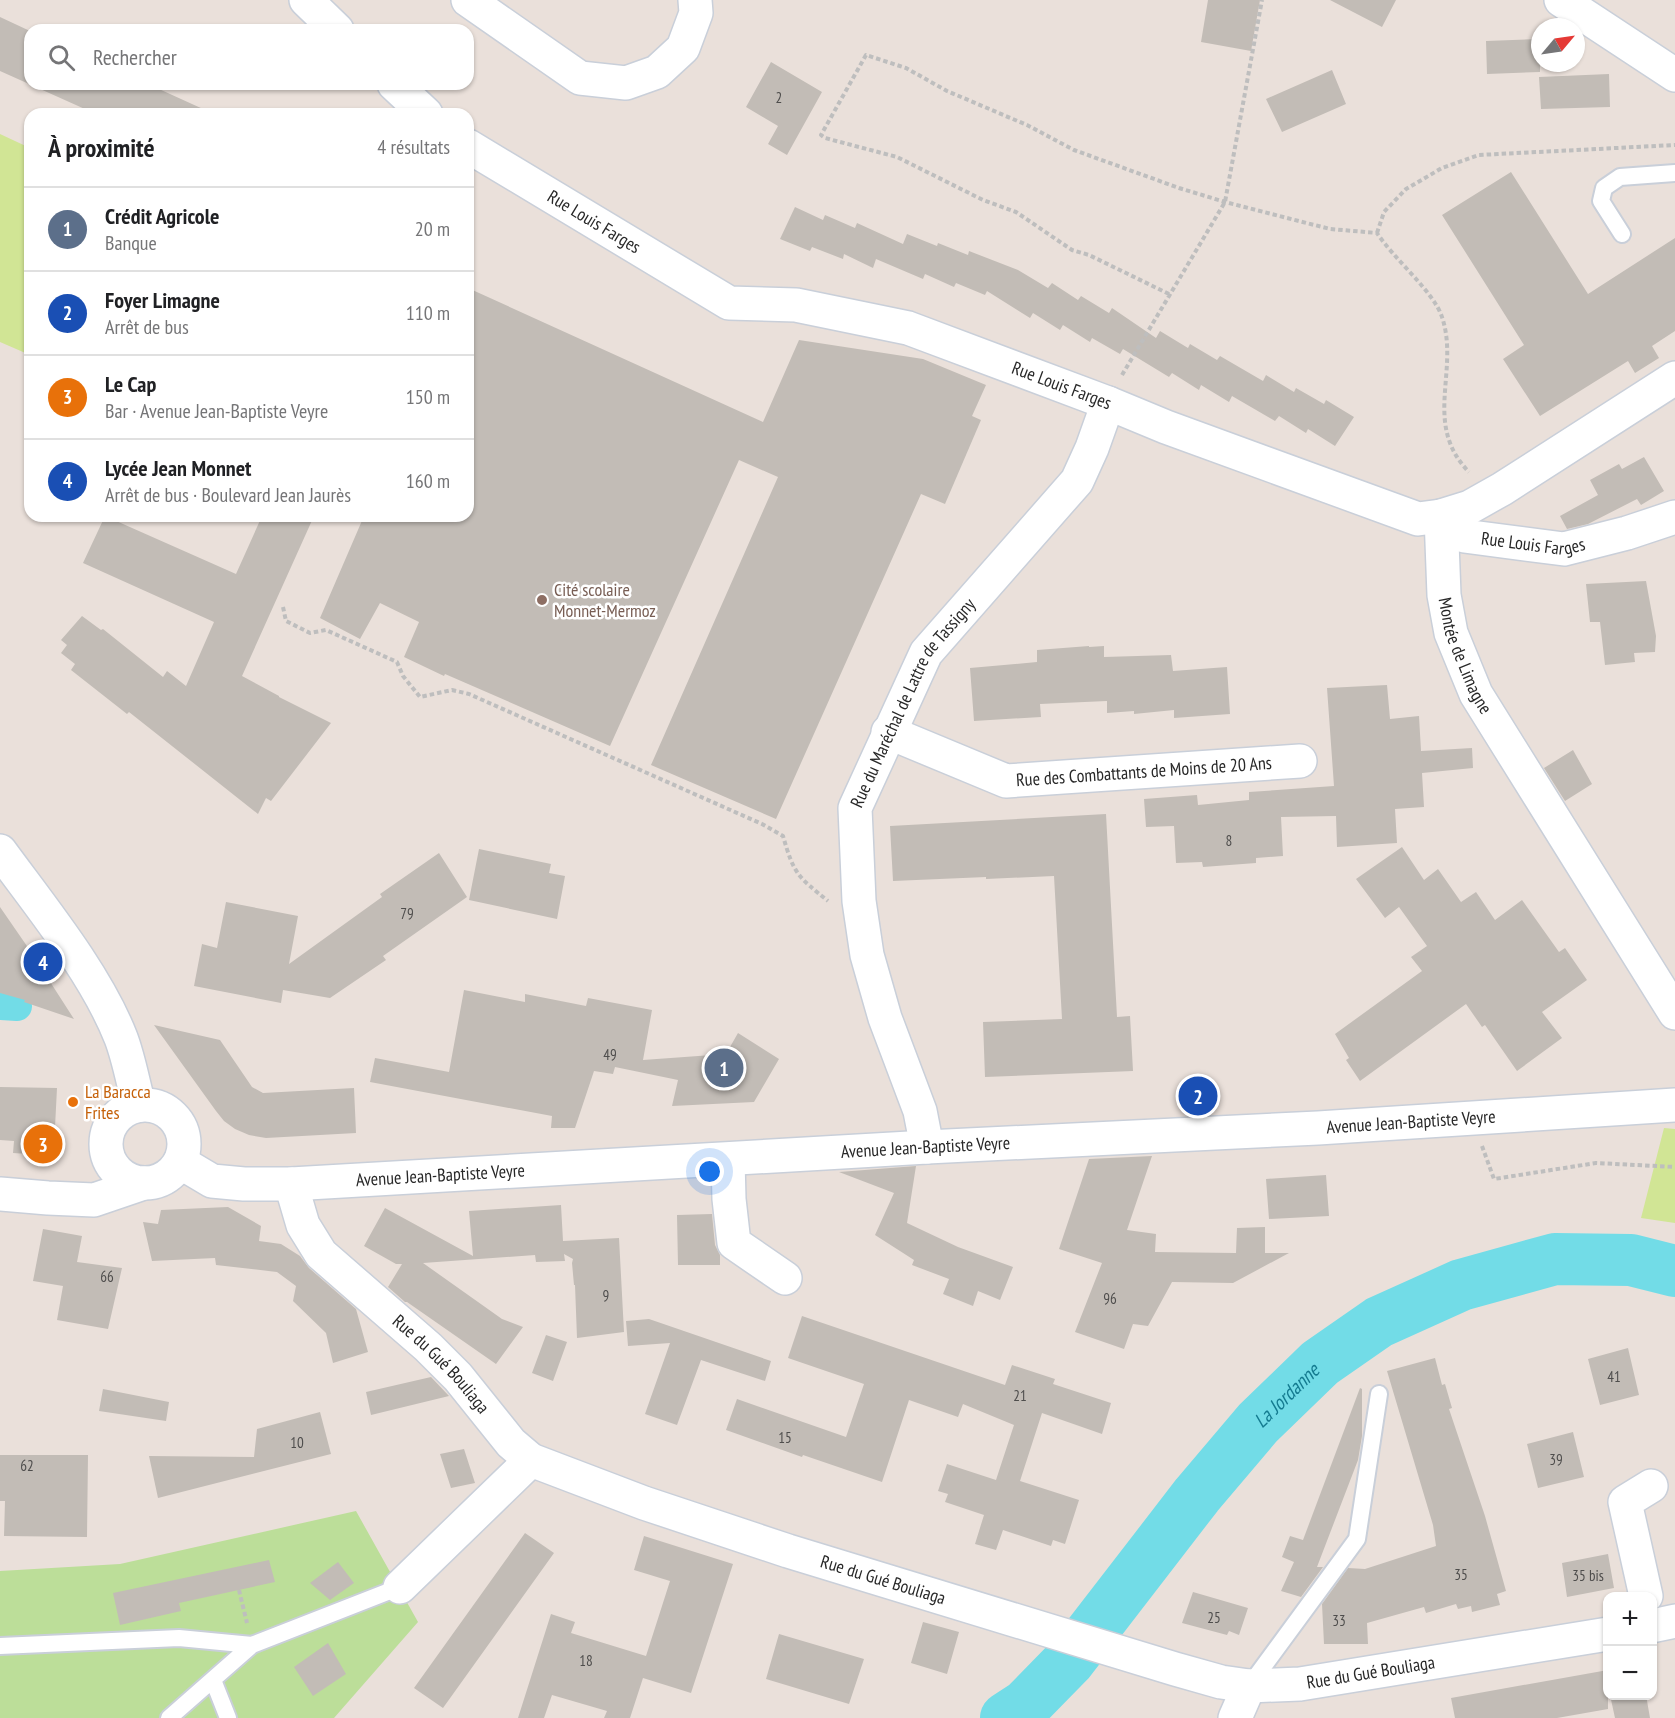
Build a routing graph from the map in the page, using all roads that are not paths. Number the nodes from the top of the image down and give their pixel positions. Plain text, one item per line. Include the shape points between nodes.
1 (306, 0) edge
2 (468, 0) edge
3 (695, 0) edge
4 (1561, 0) edge
5 (331, 24) edge
6 (1675, 75) edge
7 (400, 90) edge
8 (420, 108) edge
9 (474, 150) edge
10 (1675, 173) edge
11 (1622, 234) dead end
12 (1675, 378) edge
13 (1108, 403) junction
14 (1441, 516) junction
15 (1675, 517) edge
16 (888, 732) junction
17 (1300, 761) dead end
18 (0, 851) edge
19 (1675, 1012) edge
20 (139, 1105) junction
21 (1675, 1105) edge
22 (927, 1147) junction
23 (728, 1160) junction
24 (110, 1162) junction
25 (180, 1162) junction
26 (144, 1183) junction
27 (291, 1184) junction
28 (6, 1195) edge
29 (785, 1278) dead end
30 (1379, 1394) dead end
31 (531, 1460) junction
32 (1651, 1486) dead end
33 (400, 1587) joint
34 (1645, 1592) edge
35 (1675, 1621) edge
36 (1657, 1625) edge
37 (1603, 1635) edge
38 (252, 1645) junction
39 (0, 1646) edge
40 (213, 1680) junction
41 (1249, 1686) junction
42 (169, 1718) edge
43 (228, 1718) edge
44 (1235, 1718) edge

1 - 5 street
2 - 3 street via 580,78 626,82 657,72 683,48 696,13
4 - 6 street
7 - 8 street
9 - 13 street, Rue Louis Farges via 729,303 796,305 908,328
10 - 11 lane via 1620,177 1604,188 1602,201
12 - 14 street via 1502,489 1470,507
13 - 14 street, Rue Louis Farges via 1418,519
13 - 16 street, Rue du Maréchal de Lattre de Tassigny via 1077,481 926,653
14 - 15 street, Rue Louis Farges via 1464,536 1564,549
14 - 19 street, Montée de Limagne via 1444,595 1451,633 1476,694
16 - 17 street, Rue des Combattants de Moins de 20 Ans via 1006,781
16 - 22 street, Rue du Maréchal de Lattre de Tassigny via 855,808 859,901 867,955 885,1018 920,1111
18 - 20 street via 99,994 121,1038
20 - 24 street via 118,1116 110,1126 106,1138
20 - 25 street via 152,1105 174,1116 184,1138
21 - 22 street, Avenue Jean-Baptiste Veyre
22 - 23 street, Avenue Jean-Baptiste Veyre
23 - 27 street, Avenue Jean-Baptiste Veyre
23 - 29 street via 734,1243
24 - 26 street via 124,1177
24 - 28 street via 78,1185
25 - 26 street via 165,1178
25 - 27 street, Avenue Jean-Baptiste Veyre via 212,1181
26 - 28 street via 94,1200
27 - 31 street, Rue du Gué Bouliaga via 303,1225 321,1254 428,1347 458,1377 511,1443
30 - 41 lane via 1357,1539
31 - 33 street
31 - 41 street, Rue du Gué Bouliaga via 788,1551 1221,1682
32 - 34 street via 1625,1502
33 - 38 lane
35 - 36 street
37 - 41 street, Rue du Gué Bouliaga via 1300,1684
38 - 39 lane via 179,1638
38 - 40 lane
40 - 42 lane
40 - 43 lane
41 - 44 street

